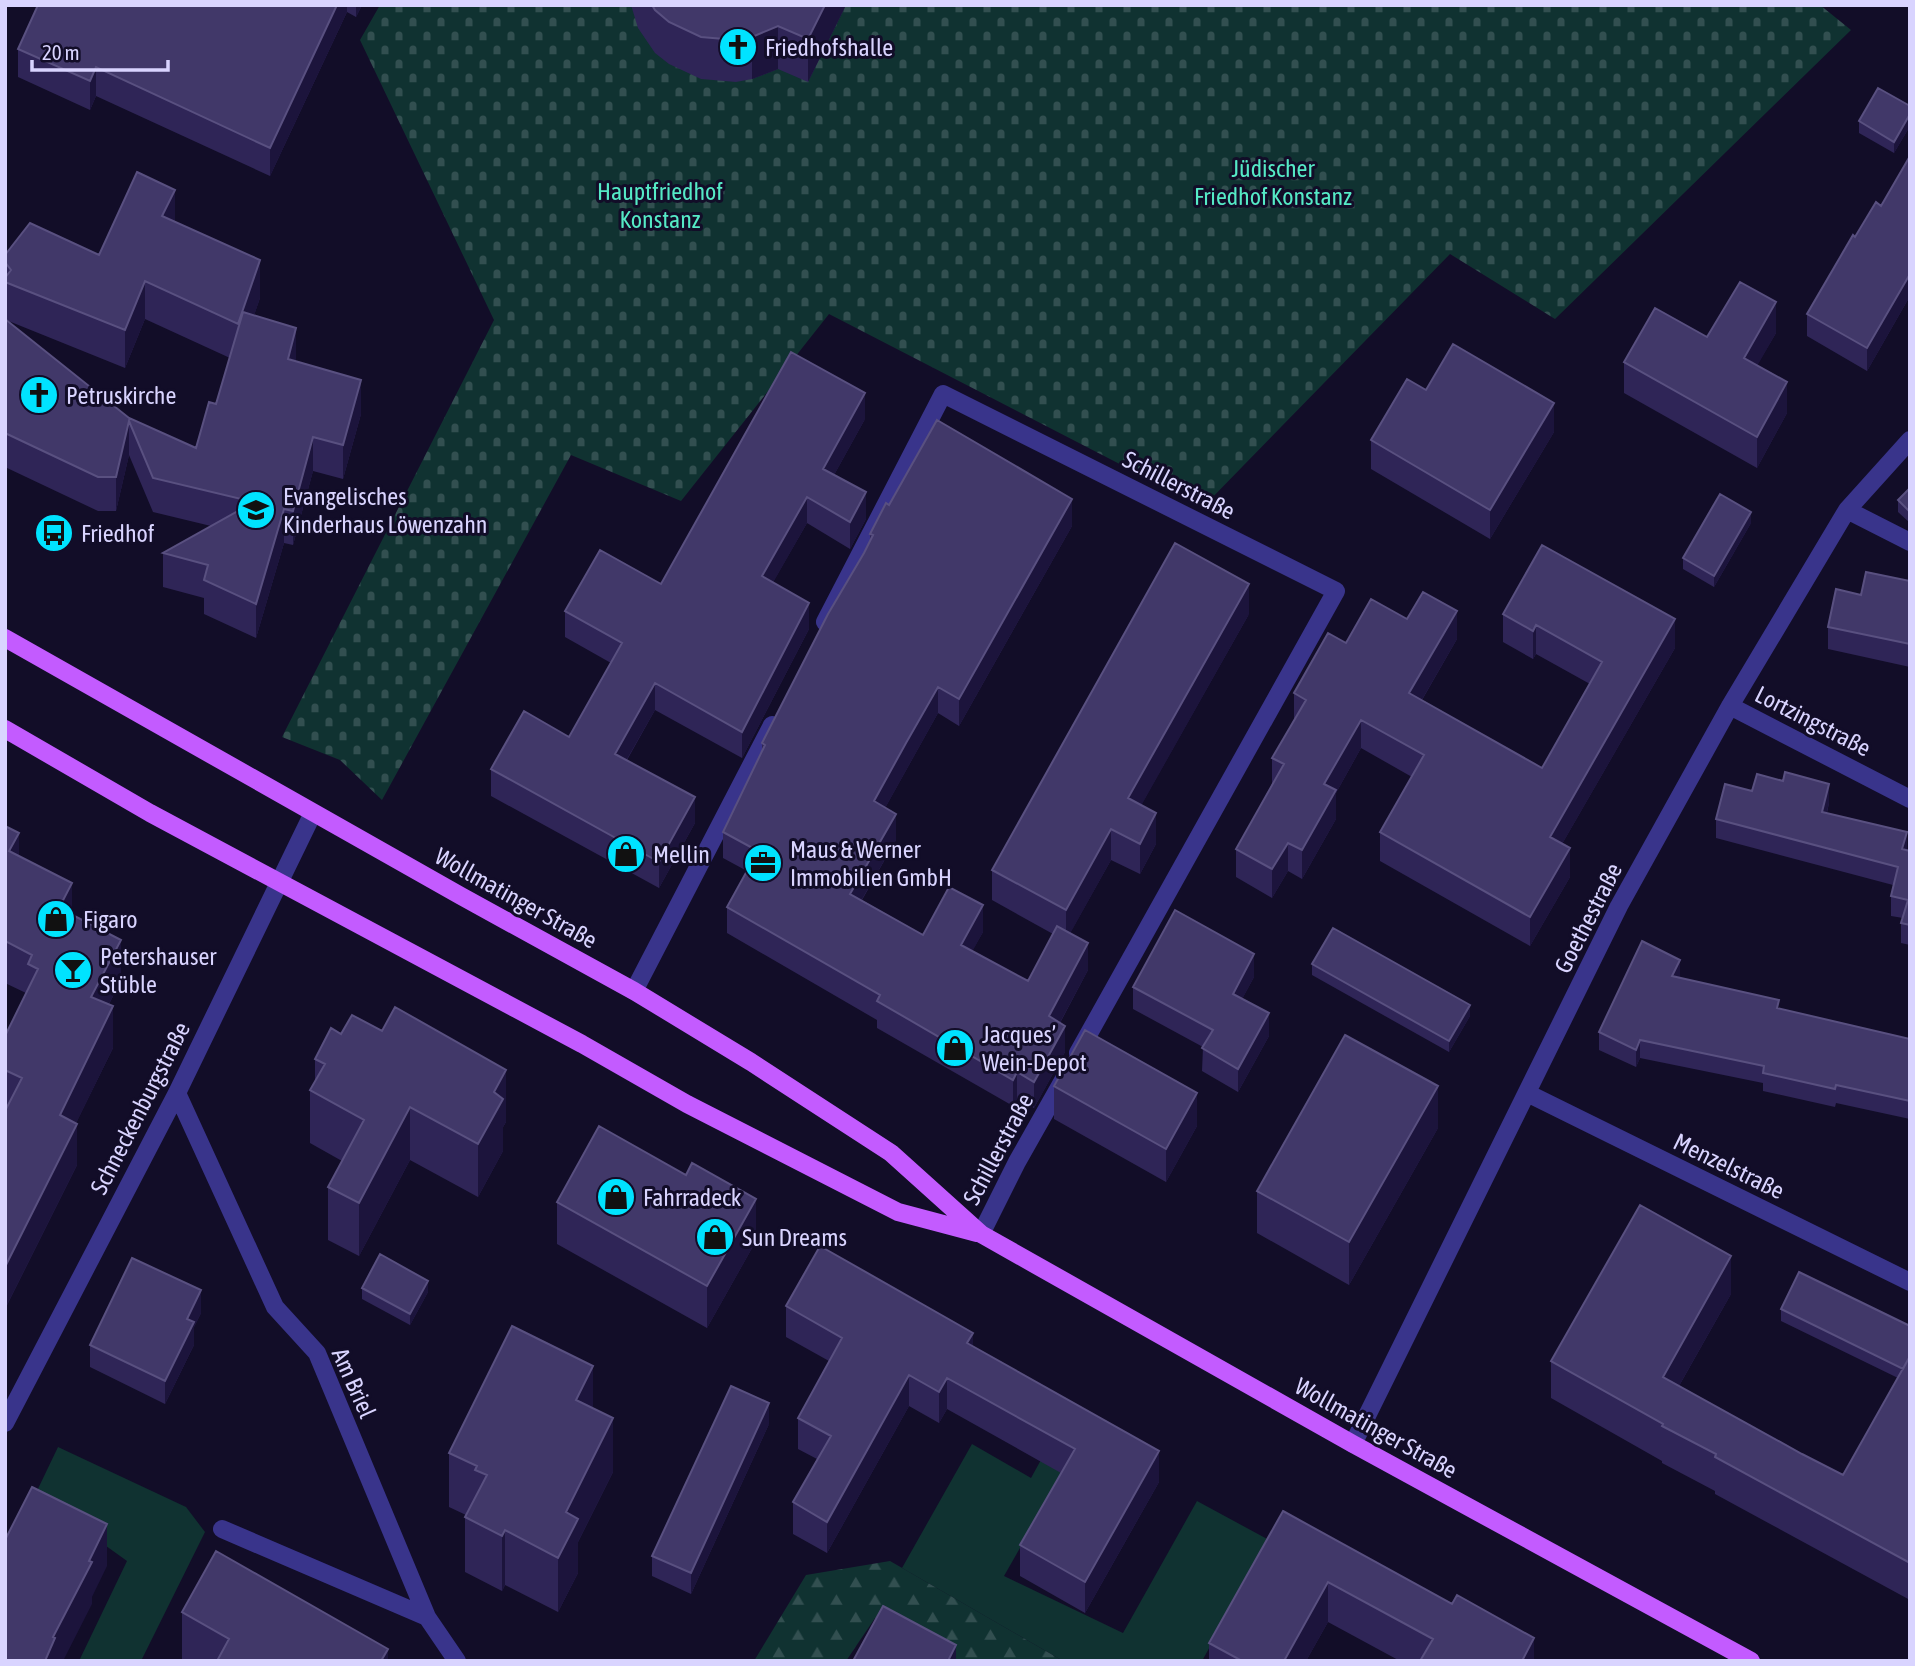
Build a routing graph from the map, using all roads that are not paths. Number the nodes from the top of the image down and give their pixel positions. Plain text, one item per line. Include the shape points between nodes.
1 (1910, 440) edge
2 (1847, 510) junction
3 (1910, 542) edge
4 (5, 638) edge
5 (815, 642) edge
6 (783, 703) edge
7 (1730, 706) junction
8 (5, 729) edge
9 (1910, 799) edge
10 (313, 813) junction
11 (279, 883) junction
12 (634, 991) junction
13 (177, 1093) junction
14 (1527, 1093) junction
15 (981, 1234) junction
16 (1910, 1282) edge
17 (6, 1422) edge
18 (1353, 1444) junction
19 (222, 1529) dead end
20 (427, 1617) junction
21 (457, 1661) edge
22 (1751, 1661) edge

1 - 2 street, Goethestraße
2 - 3 street
2 - 7 street, Goethestraße
4 - 10 main road, Wollmatinger Straße
5 - 15 street, Schillerstraße via 943,394 1336,591
6 - 12 street
7 - 9 street, Lortzingstraße
7 - 14 street, Goethestraße via 1619,906
8 - 11 main road, Wollmatinger Straße
10 - 11 street, Schneckenburgstraße
10 - 12 main road, Wollmatinger Straße
11 - 13 street, Schneckenburgstraße
11 - 15 main road, Wollmatinger Straße via 687,1104 898,1212
12 - 15 main road, Wollmatinger Straße via 891,1153
13 - 17 street, Schneckenburgstraße
13 - 20 street, Am Briel via 275,1307 317,1353
14 - 16 street, Menzelstraße
14 - 18 street, Goethestraße
15 - 18 main road, Wollmatinger Straße
18 - 22 main road, Wollmatinger Straße
19 - 20 street
20 - 21 street, Am Briel

